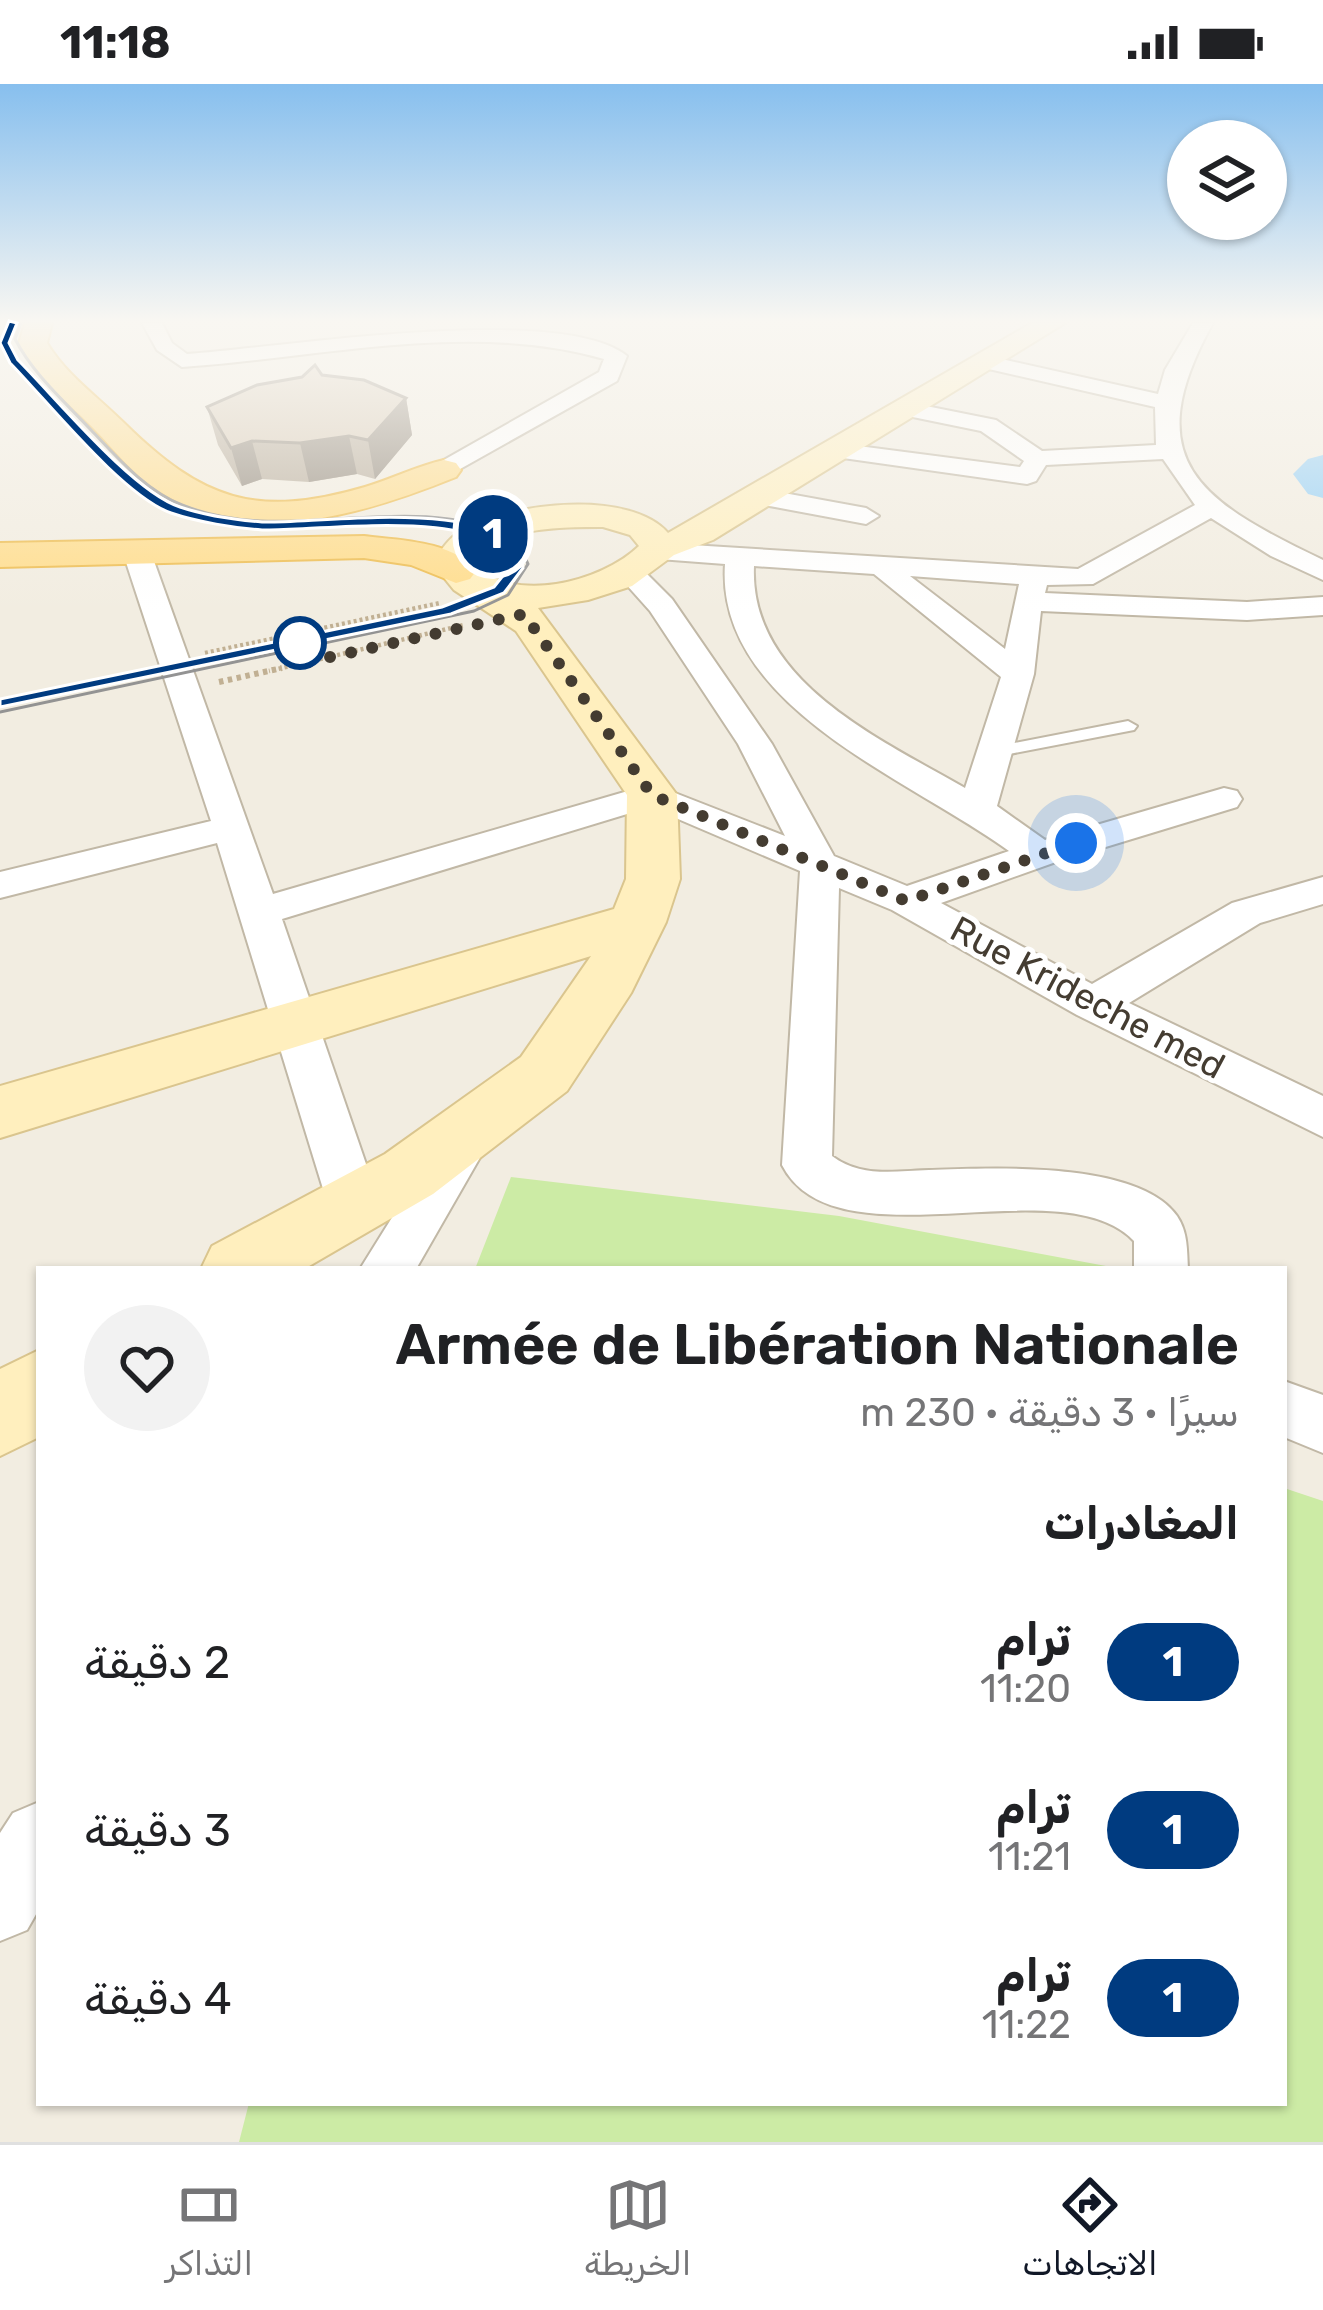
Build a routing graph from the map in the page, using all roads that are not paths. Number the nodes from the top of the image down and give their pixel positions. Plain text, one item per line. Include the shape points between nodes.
1 (104, 419) edge
2 (534, 419) edge
3 (896, 419) edge
4 (957, 419) edge
5 (1166, 419) edge
6 (843, 451) junction
7 (1170, 452) junction
8 (1037, 459) junction
9 (444, 470) junction
10 (875, 483) dead end
11 (750, 500) junction
12 (1213, 506) junction
13 (306, 510) junction
14 (605, 516) junction
15 (866, 516) junction
16 (136, 550) junction
17 (0, 554) edge
18 (740, 555) junction
19 (647, 563) junction
20 (869, 567) junction
21 (1323, 571) edge
22 (481, 582) junction
23 (586, 588) junction
24 (1031, 589) junction
25 (1323, 607) edge
26 (1018, 674) junction
27 (825, 721) junction
28 (1128, 726) dead end
29 (754, 744) junction
30 (994, 752) junction
31 (652, 795) junction
32 (1224, 799) dead end
33 (977, 810) junction
34 (231, 828) junction
35 (1039, 854) junction
36 (820, 867) junction
37 (0, 885) edge
38 (1323, 890) edge
39 (906, 901) junction
40 (260, 912) junction
41 (638, 922) junction
42 (1093, 1004) junction
43 (296, 1026) junction
44 (0, 1112) edge
45 (1323, 1118) edge
46 (471, 1132) junction
47 (354, 1205) junction
48 (243, 1266) edge
49 (389, 1266) edge
50 (1161, 1266) edge
51 (36, 1390) edge
52 (1287, 1410) edge
53 (0, 1417) edge
54 (1323, 1424) edge
55 (36, 1844) edge
56 (0, 1903) edge

1 - 13 main road via 170,484 235,506
2 - 9 street
3 - 6 main road
4 - 8 street via 988,425
5 - 7 street
6 - 8 street via 1027,476
6 - 11 main road
7 - 8 street
7 - 12 street via 1182,481
9 - 13 main road
9 - 22 main road via 399,509 408,526
10 - 15 street
11 - 14 main road
11 - 15 street
11 - 19 main road
12 - 21 street via 1257,540
12 - 24 street via 1083,578
13 - 22 main road via 347,514
14 - 19 main road via 643,527
14 - 22 main road via 546,519
15 - 20 street
16 - 17 main road
16 - 17 main road via 122,510 79,534
16 - 22 main road via 386,548
16 - 34 street
18 - 19 street
18 - 20 street
18 - 27 street via 738,590 753,641
19 - 22 main road via 598,601
19 - 23 main road
19 - 29 street
20 - 24 street
20 - 26 street
22 - 23 main road via 535,596
22 - 23 main road via 548,625
22 - 31 main road
24 - 25 street via 1246,611
24 - 26 street
26 - 30 street
27 - 29 street
27 - 33 street
28 - 30 lane
29 - 36 street
30 - 33 street
31 - 36 street, Rue Krideche med
31 - 40 street
31 - 41 main road via 652,879
32 - 35 street
33 - 35 street
34 - 37 street
34 - 40 street
35 - 39 street
36 - 39 street, Rue Krideche med
36 - 50 street via 808,1166 860,1193 1069,1192 1135,1207 1158,1232
38 - 42 street via 1246,913
39 - 42 street, Rue Krideche med
40 - 43 street
41 - 43 main road
41 - 46 main road via 544,1073
42 - 45 street, Rue Krideche med
43 - 44 main road
43 - 47 street
46 - 47 main road
46 - 49 street
47 - 48 main road
51 - 53 main road
52 - 54 street
55 - 56 street

